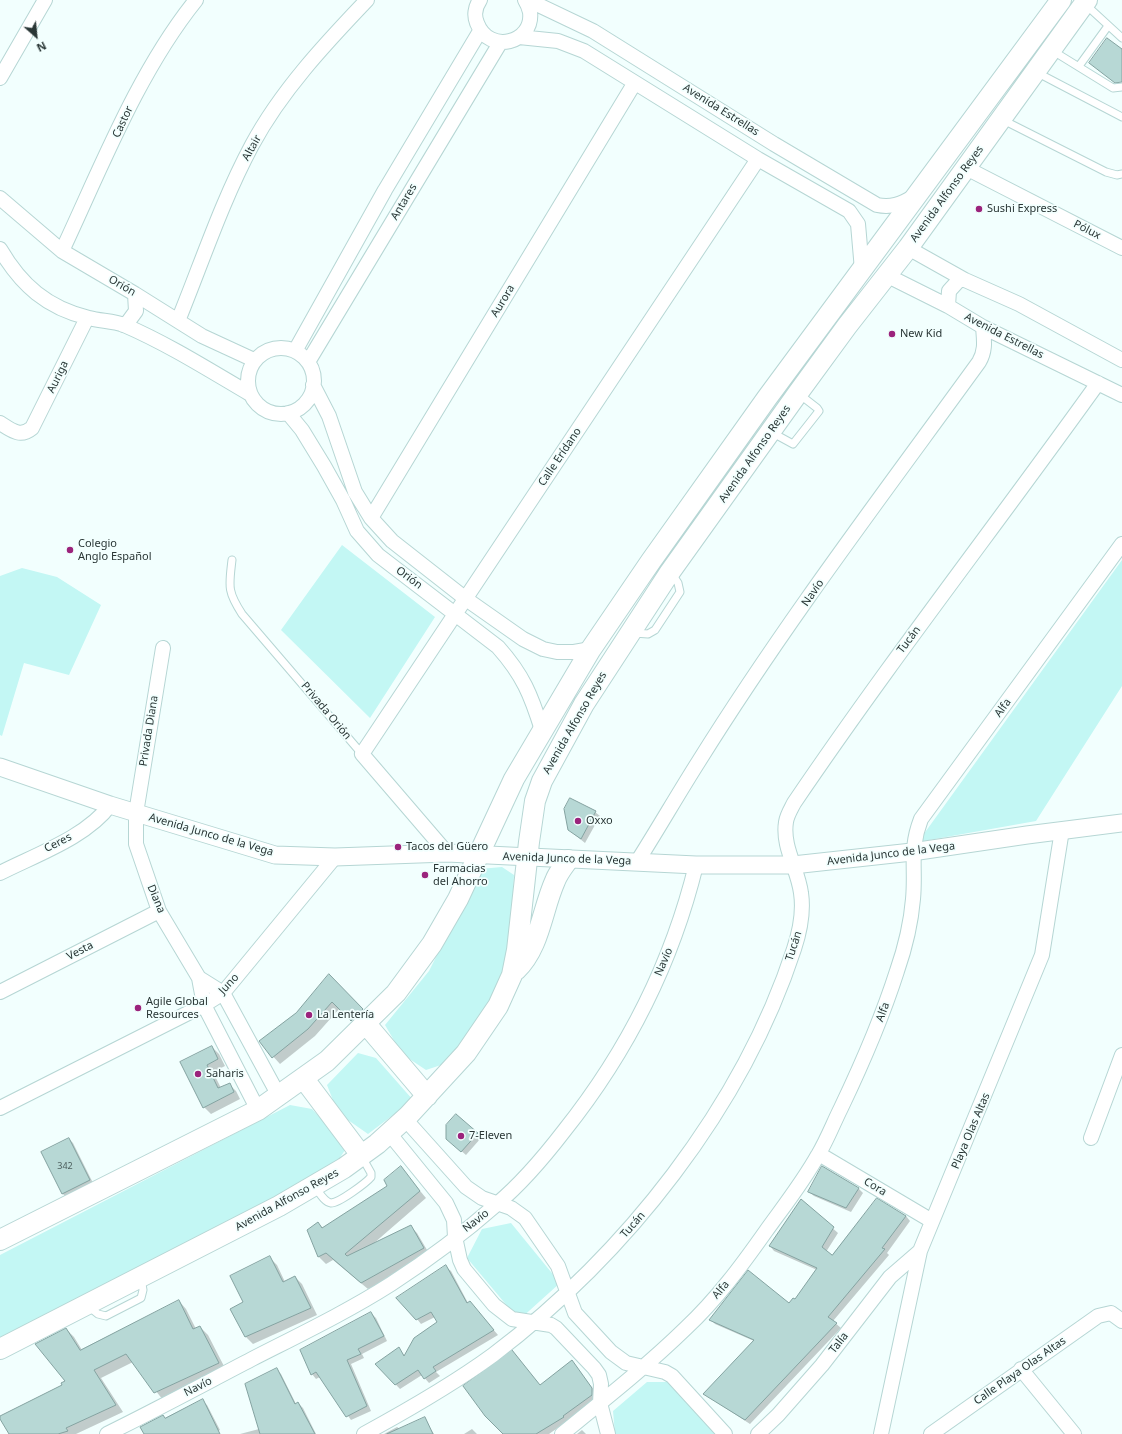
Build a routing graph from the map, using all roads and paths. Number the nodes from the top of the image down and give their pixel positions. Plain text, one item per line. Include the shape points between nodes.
1 (45, 0) edge
2 (196, 0) edge
3 (367, 0) edge
4 (478, 0) edge
5 (527, 0) edge
6 (1060, 0) edge
7 (1086, 2) edge
8 (1108, 26) junction
9 (480, 32) junction
10 (519, 37) junction
11 (1122, 38) edge
12 (500, 43) junction
13 (1052, 51) junction
14 (1079, 66) junction
15 (1036, 72) junction
16 (0, 78) edge
17 (634, 84) junction
18 (1122, 87) edge
19 (1122, 117) edge
20 (1001, 119) junction
21 (758, 159) junction
22 (966, 168) junction
23 (1122, 174) edge
24 (915, 196) junction
25 (2, 204) edge
26 (908, 248) junction
27 (1122, 248) edge
28 (0, 249) edge
29 (62, 252) junction
30 (862, 270) junction
31 (886, 275) junction
32 (966, 280) junction
33 (136, 294) junction
34 (948, 306) junction
35 (88, 318) junction
36 (178, 321) junction
37 (123, 325) junction
38 (983, 327) junction
39 (295, 351) junction
40 (254, 360) junction
41 (1122, 360) edge
42 (308, 362) junction
43 (1098, 383) junction
44 (314, 385) junction
45 (798, 393) junction
46 (250, 394) junction
47 (1122, 395) edge
48 (288, 413) junction
49 (0, 423) edge
50 (771, 432) junction
51 (371, 518) junction
52 (1122, 544) edge
53 (232, 560) dead end
54 (466, 599) junction
55 (456, 615) junction
56 (163, 648) dead end
57 (591, 649) junction
58 (542, 730) junction
59 (362, 754) junction
60 (0, 767) edge
61 (110, 805) junction
62 (136, 813) junction
63 (1122, 823) edge
64 (1062, 830) junction
65 (912, 852) junction
66 (447, 853) junction
67 (477, 856) junction
68 (335, 857) junction
69 (527, 858) junction
70 (568, 860) junction
71 (637, 862) junction
72 (696, 865) junction
73 (793, 865) junction
74 (0, 873) edge
75 (159, 911) junction
76 (512, 975) junction
77 (200, 978) junction
78 (0, 992) edge
79 (222, 993) junction
80 (204, 1005) junction
81 (366, 1024) junction
82 (1122, 1055) edge
83 (304, 1079) junction
84 (279, 1096) junction
85 (428, 1096) junction
86 (0, 1108) edge
87 (258, 1110) junction
88 (405, 1119) junction
89 (389, 1133) junction
90 (1091, 1138) dead end
91 (819, 1154) junction
92 (361, 1155) junction
93 (499, 1203) junction
94 (932, 1221) junction
95 (455, 1237) junction
96 (0, 1240) edge
97 (920, 1251) junction
98 (568, 1291) junction
99 (1116, 1317) edge
100 (534, 1322) junction
101 (0, 1349) edge
102 (642, 1367) junction
103 (1021, 1369) junction
104 (600, 1403) junction
105 (107, 1434) edge
106 (364, 1434) edge
107 (562, 1434) edge
108 (608, 1434) edge
109 (725, 1434) edge
110 (758, 1434) edge
111 (881, 1434) edge
112 (933, 1434) edge
113 (1074, 1434) edge

1 - 16 street
2 - 29 street, Castor via 139,87
3 - 36 street, Altair via 302,72 253,143 232,185
4 - 9 street via 474,17
5 - 10 street via 530,12 528,26
5 - 24 street, Avenida Estrellas via 593,31 877,205 900,205
6 - 24 main road, Avenida Alfonso Reyes
7 - 8 lane
7 - 13 main road, Avenida Alfonso Reyes
8 - 11 lane
8 - 14 lane
9 - 12 street
9 - 39 street, Antares via 385,190
10 - 12 street via 510,42
10 - 17 street, Avenida Estrellas via 546,39 572,45
12 - 42 street, Antares
13 - 14 lane
13 - 15 main road, Avenida Alfonso Reyes
14 - 18 lane via 1113,88
15 - 19 lane
15 - 20 main road, Avenida Alfonso Reyes
17 - 21 street, Avenida Estrellas
17 - 51 street, Aurora
20 - 22 main road, Avenida Alfonso Reyes
20 - 23 lane via 1106,172
21 - 30 street, Avenida Estrellas via 849,211 855,218 859,230
21 - 54 street, Calle Erídano
22 - 26 main road, Avenida Alfonso Reyes
22 - 27 street, Pólux
24 - 30 main road, Avenida Alfonso Reyes
25 - 29 street, Orión
26 - 31 main road, Avenida Alfonso Reyes
26 - 32 street
28 - 35 street via 29,288 63,309
29 - 33 street, Orión
30 - 57 main road, Avenida Alfonso Reyes via 767,398
31 - 34 street, Avenida Estrellas
31 - 45 main road, Avenida Alfonso Reyes
32 - 34 street via 959,280 949,290
32 - 41 street via 1019,304
33 - 36 street, Orión
33 - 37 street via 136,311
34 - 38 street, Avenida Estrellas
35 - 37 street
35 - 49 street, Auriga via 35,423 25,433 19,434
36 - 40 street, Orión via 202,336
37 - 46 street
38 - 43 street, Avenida Estrellas
38 - 71 street, Navío via 984,354 979,362 760,669
39 - 40 street via 280,348 266,351
39 - 42 street
40 - 46 street via 248,377
42 - 44 street via 313,373
43 - 47 street, Avenida Estrellas
43 - 73 street, Tucán via 1020,493 887,670 794,803 786,820 785,836
44 - 48 street via 309,397 300,407
44 - 51 street, Orión via 329,416 355,492
45 - 50 main road, Avenida Alfonso Reyes
45 - 50 lane via 819,411 793,444
46 - 48 street via 259,406 272,413
48 - 55 street, Orión via 302,430 324,466 357,531 378,555
50 - 69 main road, Avenida Alfonso Reyes via 670,572 584,704 542,781 532,818
51 - 54 street, Orión via 392,541
52 - 65 street, Alfa via 922,819
53 - 59 lane, Privada Orión via 229,588 242,614
54 - 55 street, Calle Erídano
54 - 57 street, Orión via 523,639 543,648 557,652
55 - 58 street, Orión via 498,647 512,662 532,696
55 - 59 street, Calle Erídano
56 - 62 street, Privada Diana
57 - 58 main road, Avenida Alfonso Reyes
58 - 67 main road, Avenida Alfonso Reyes via 514,779
59 - 66 street, Privada Orión
60 - 61 street, Avenida Junco de la Vega
61 - 62 street, Avenida Junco de la Vega
61 - 74 street, Ceres via 101,817 86,829
62 - 68 street, Avenida Junco de la Vega via 275,855
62 - 75 street, Diana via 136,844
63 - 64 street, Avenida Junco de la Vega
64 - 65 street, Avenida Junco de la Vega
64 - 94 street, Playa Olas Altas via 1042,955
65 - 73 street, Avenida Junco de la Vega
65 - 91 street, Alfa via 913,900 898,970 870,1046
66 - 67 street, Avenida Junco de la Vega
66 - 68 street, Avenida Junco de la Vega
67 - 69 street, Avenida Junco de la Vega
67 - 81 main road, Avenida Alfonso Reyes via 458,899 432,944 396,993
68 - 79 street, Juno
69 - 70 street, Avenida Junco de la Vega
69 - 76 main road, Avenida Alfonso Reyes
70 - 71 street, Avenida Junco de la Vega
70 - 76 main road via 555,882 536,940 529,954
71 - 72 street, Avenida Junco de la Vega
72 - 73 street, Avenida Junco de la Vega
72 - 93 street, Navío via 676,935 648,1000 631,1031 598,1086 573,1120 551,1148
73 - 98 street, Tucán via 801,891 801,925 777,992 739,1071 694,1146 664,1187 613,1248
75 - 77 street, Diana
75 - 78 street, Vesta
76 - 85 main road, Avenida Alfonso Reyes via 498,1006 483,1029 466,1053
77 - 79 street, Diana
77 - 80 street, Diana
79 - 80 street, Juno
79 - 84 street, Diana
80 - 86 street, Juno
80 - 87 street, Diana
81 - 83 main road, Avenida Alfonso Reyes
81 - 85 main road
82 - 90 street
83 - 84 main road, Avenida Alfonso Reyes
83 - 92 main road
84 - 87 main road, Avenida Alfonso Reyes
85 - 88 main road, Avenida Alfonso Reyes
87 - 96 main road, Avenida Alfonso Reyes
88 - 89 main road, Avenida Alfonso Reyes
88 - 93 street via 466,1187 482,1198
89 - 92 main road, Avenida Alfonso Reyes
89 - 95 street via 446,1203 454,1220
91 - 94 street, Cora
91 - 102 street, Alfa via 796,1190 718,1295
92 - 101 main road, Avenida Alfonso Reyes via 314,1186
93 - 95 street, Navío
93 - 98 street via 525,1218 558,1266
94 - 97 street, Playa Olas Altas
95 - 100 street via 464,1269 494,1305 512,1319
95 - 105 street, Navío via 414,1269 354,1307
97 - 110 street, Talía via 890,1277 822,1365
97 - 111 street, Playa Olas Altas
98 - 100 street, Tucán
98 - 102 street via 578,1318 611,1352 626,1363
99 - 103 street, Calle Playa Olas Altas via 1098,1316
100 - 104 street via 556,1328 594,1368 601,1384
100 - 106 street, Tucán via 492,1356
102 - 104 street, Alfa
102 - 109 street via 672,1376
103 - 112 street, Calle Playa Olas Altas
103 - 113 street
104 - 107 street, Alfa
104 - 108 street

